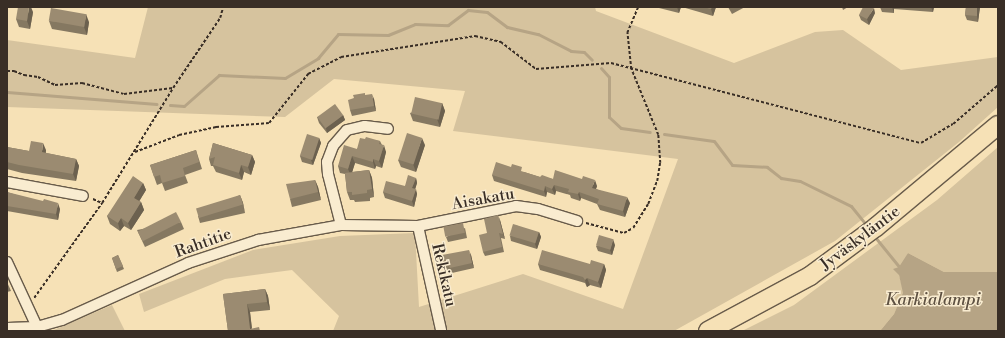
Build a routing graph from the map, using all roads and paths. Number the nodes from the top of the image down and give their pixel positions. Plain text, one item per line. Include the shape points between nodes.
1 (223, 7) edge
2 (638, 7) edge
3 (631, 69) junction
4 (7, 71) edge
5 (998, 85) edge
6 (173, 88) junction
7 (998, 125) edge
8 (388, 129) dead end
9 (135, 152) junction
10 (7, 182) edge
11 (83, 196) dead end
12 (576, 221) joint
13 (341, 225) junction
14 (418, 226) junction
15 (7, 262) edge
16 (34, 297) dead end
17 (37, 327) junction
18 (7, 328) edge
19 (441, 330) edge
20 (708, 331) edge

1 - 6 path via 220,18
2 - 3 path via 627,33
3 - 5 path via 921,143 953,124
3 - 9 path via 611,63 536,69 501,42 475,36 341,57 308,74 270,123 216,127 179,135
3 - 12 path via 658,135 660,163 657,181 637,222 624,233
4 - 6 path via 38,77 55,85 82,84 124,94
6 - 9 path
7 - 20 highway, Jyväskyläntie via 876,227 810,276
8 - 13 street via 365,126 347,130 332,146 327,162 328,174
9 - 16 path via 102,204
10 - 11 street
12 - 14 street, Aisakatu via 538,209 516,206
13 - 14 street, Rahtitie
13 - 17 street, Rahtitie via 258,240 188,263 62,320
14 - 19 street, Rekikatu
15 - 17 street
17 - 18 street, Rahtitie

